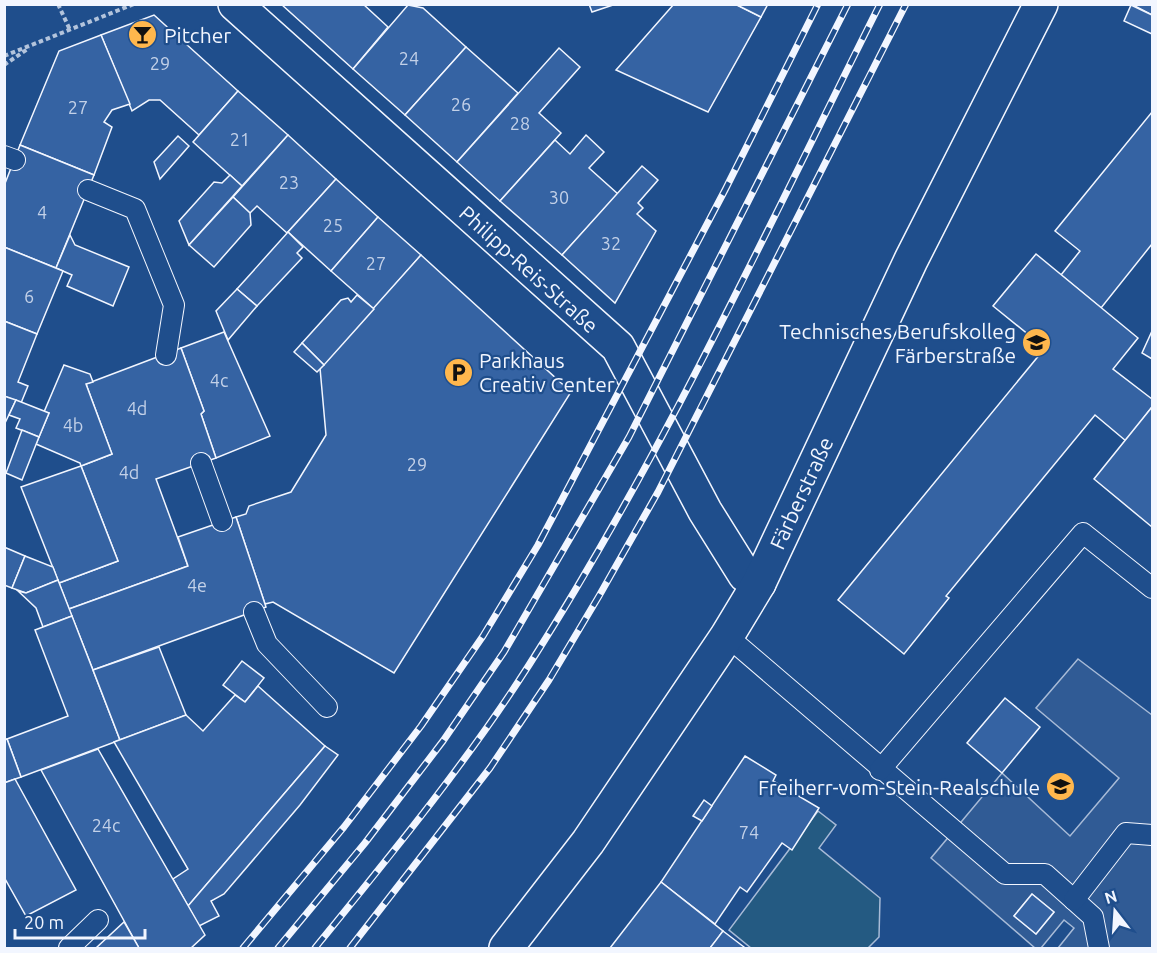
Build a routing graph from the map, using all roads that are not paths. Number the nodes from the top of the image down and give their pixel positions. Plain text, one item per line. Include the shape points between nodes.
1 (235, 4) edge
2 (1041, 4) edge
3 (88, 190) dead end
4 (166, 355) dead end
5 (201, 463) dead end
6 (222, 521) dead end
7 (759, 583) junction
8 (1152, 588) edge
9 (254, 612) dead end
10 (727, 636) junction
11 (327, 708) dead end
12 (880, 770) junction
13 (1152, 835) edge
14 (1074, 900) junction
15 (98, 920) dead end
16 (69, 948) edge
17 (506, 948) edge
18 (1099, 948) edge

1 - 7 street, Philipp-Reis-Straße via 618,347 705,511 745,574
2 - 7 street, Färberstraße via 910,260
3 - 4 lane via 135,209 174,304
5 - 6 lane
7 - 10 street, Färberstraße
8 - 12 lane via 1083,533
9 - 11 lane via 267,644
10 - 12 lane
10 - 17 street, Färberstraße via 588,842
12 - 14 lane via 1005,874 1045,874
13 - 14 lane via 1126,833
14 - 18 lane via 1093,917
15 - 16 lane

